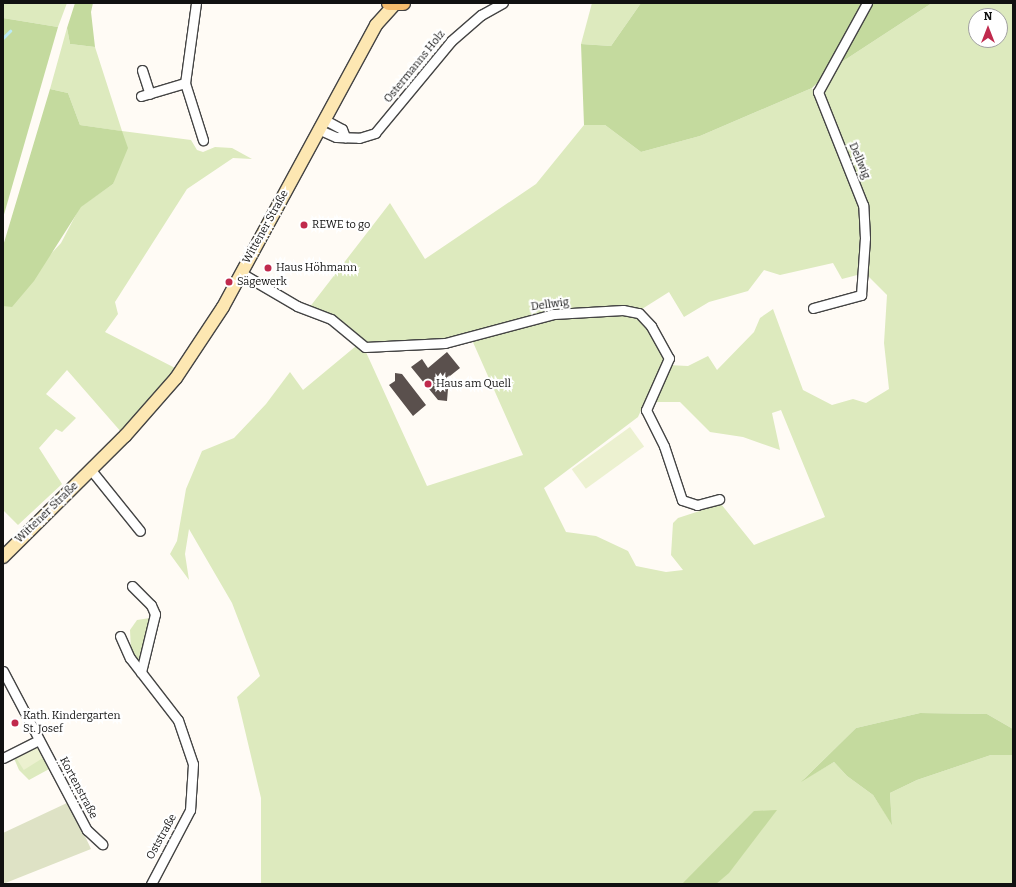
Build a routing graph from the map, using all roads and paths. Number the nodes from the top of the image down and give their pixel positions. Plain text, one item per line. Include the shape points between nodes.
1 (196, 3) edge
2 (392, 3) edge
3 (503, 3) edge
4 (867, 3) edge
5 (142, 70) dead end
6 (185, 84) junction
7 (323, 125) junction
8 (203, 140) dead end
9 (241, 273) junction
10 (814, 308) dead end
11 (91, 470) junction
12 (719, 498) dead end
13 (140, 530) dead end
14 (3, 557) edge
15 (132, 586) dead end
16 (120, 636) dead end
17 (3, 671) edge
18 (141, 672) junction
19 (39, 740) junction
20 (3, 758) edge
21 (102, 844) dead end
22 (152, 882) edge
23 (161, 884) edge

1 - 6 street
2 - 7 main road, Wittener Straße via 376,25
3 - 7 street, Ostermanns Holz via 480,15 450,41 375,133 364,138 336,137
4 - 10 street, Dellwig via 818,92 863,205 865,238 861,295
5 - 6 street via 146,95
6 - 8 street
7 - 9 main road, Wittener Straße
9 - 11 main road, Wittener Straße via 204,338 176,378 141,419
9 - 12 street, Dellwig via 300,308 331,319 365,347 445,343 554,314 622,310 639,313 651,326 670,358 646,410 664,446 682,500 697,505
11 - 13 street
11 - 14 main road, Wittener Straße
15 - 18 street via 151,604 155,614
16 - 18 street, Oststraße via 126,653
17 - 19 street, Kortenstraße
18 - 22 street, Oststraße via 178,720 193,764 190,810
19 - 20 street
19 - 21 street, Kortenstraße via 87,830
22 - 23 street

